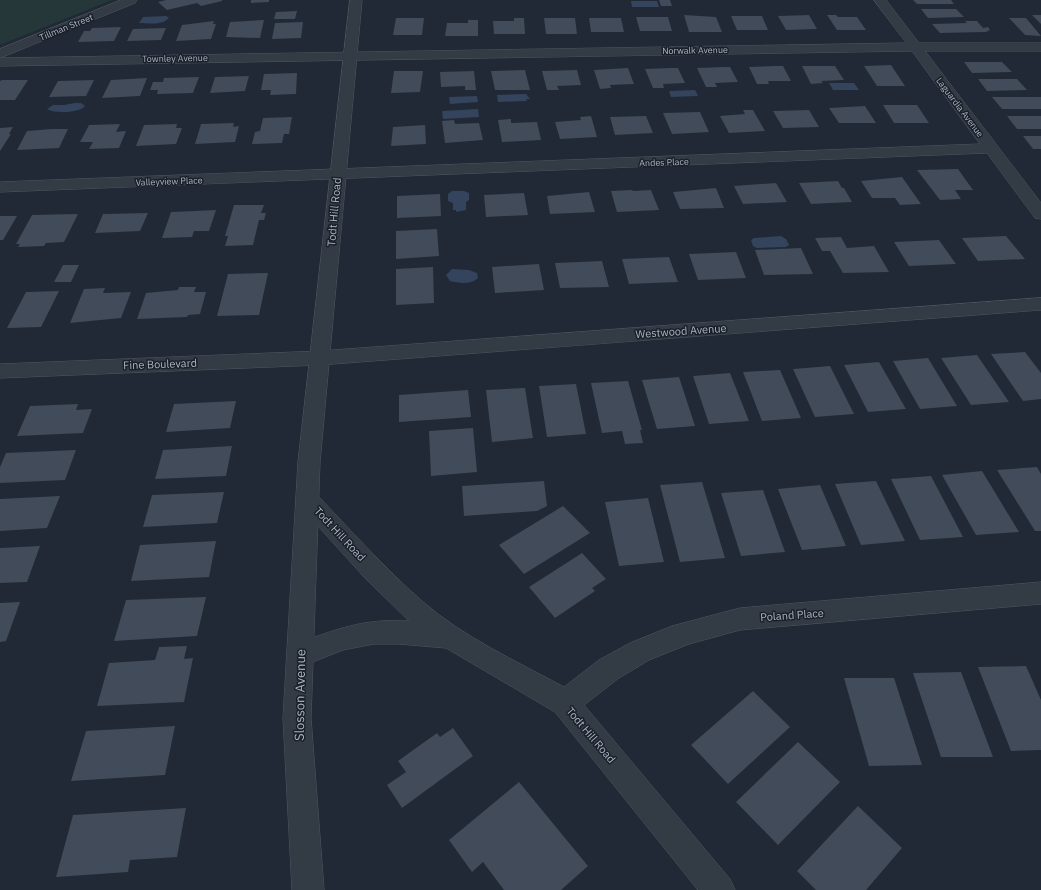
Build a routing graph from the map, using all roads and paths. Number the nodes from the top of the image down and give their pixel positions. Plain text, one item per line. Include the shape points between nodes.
1 (131, 0) edge
2 (356, 0) edge
3 (880, 0) edge
4 (915, 47) junction
5 (1041, 47) edge
6 (0, 54) edge
7 (349, 55) junction
8 (0, 62) edge
9 (990, 148) junction
10 (338, 175) junction
11 (0, 187) edge
12 (1041, 214) edge
13 (1041, 304) edge
14 (320, 358) junction
15 (0, 371) edge
16 (307, 499) junction
17 (1041, 593) edge
18 (450, 637) junction
19 (300, 655) junction
20 (565, 704) junction
21 (308, 890) edge
22 (719, 890) edge

1 - 6 street, Tillman Street
2 - 7 street, Todt Hill Road
3 - 4 street, Laguardia Avenue
4 - 5 street, Norwalk Avenue
4 - 7 street, Norwalk Avenue
4 - 9 street, Laguardia Avenue
7 - 8 street, Townley Avenue
7 - 10 street, Todt Hill Road
9 - 10 street, Andes Place
9 - 12 street, Laguardia Avenue
10 - 11 street, Valleyview Place
10 - 14 street, Todt Hill Road
13 - 14 street, Westwood Avenue
14 - 15 street, Fine Boulevard
14 - 16 street, Todt Hill Road
16 - 18 street, Todt Hill Road via 413,609
16 - 19 street, Slosson Avenue
17 - 20 street, Poland Place via 740,619 699,628 660,642 610,668
18 - 19 street via 374,632 349,637
18 - 20 street, Todt Hill Road
19 - 21 street, Slosson Avenue via 297,718
20 - 22 street, Todt Hill Road

